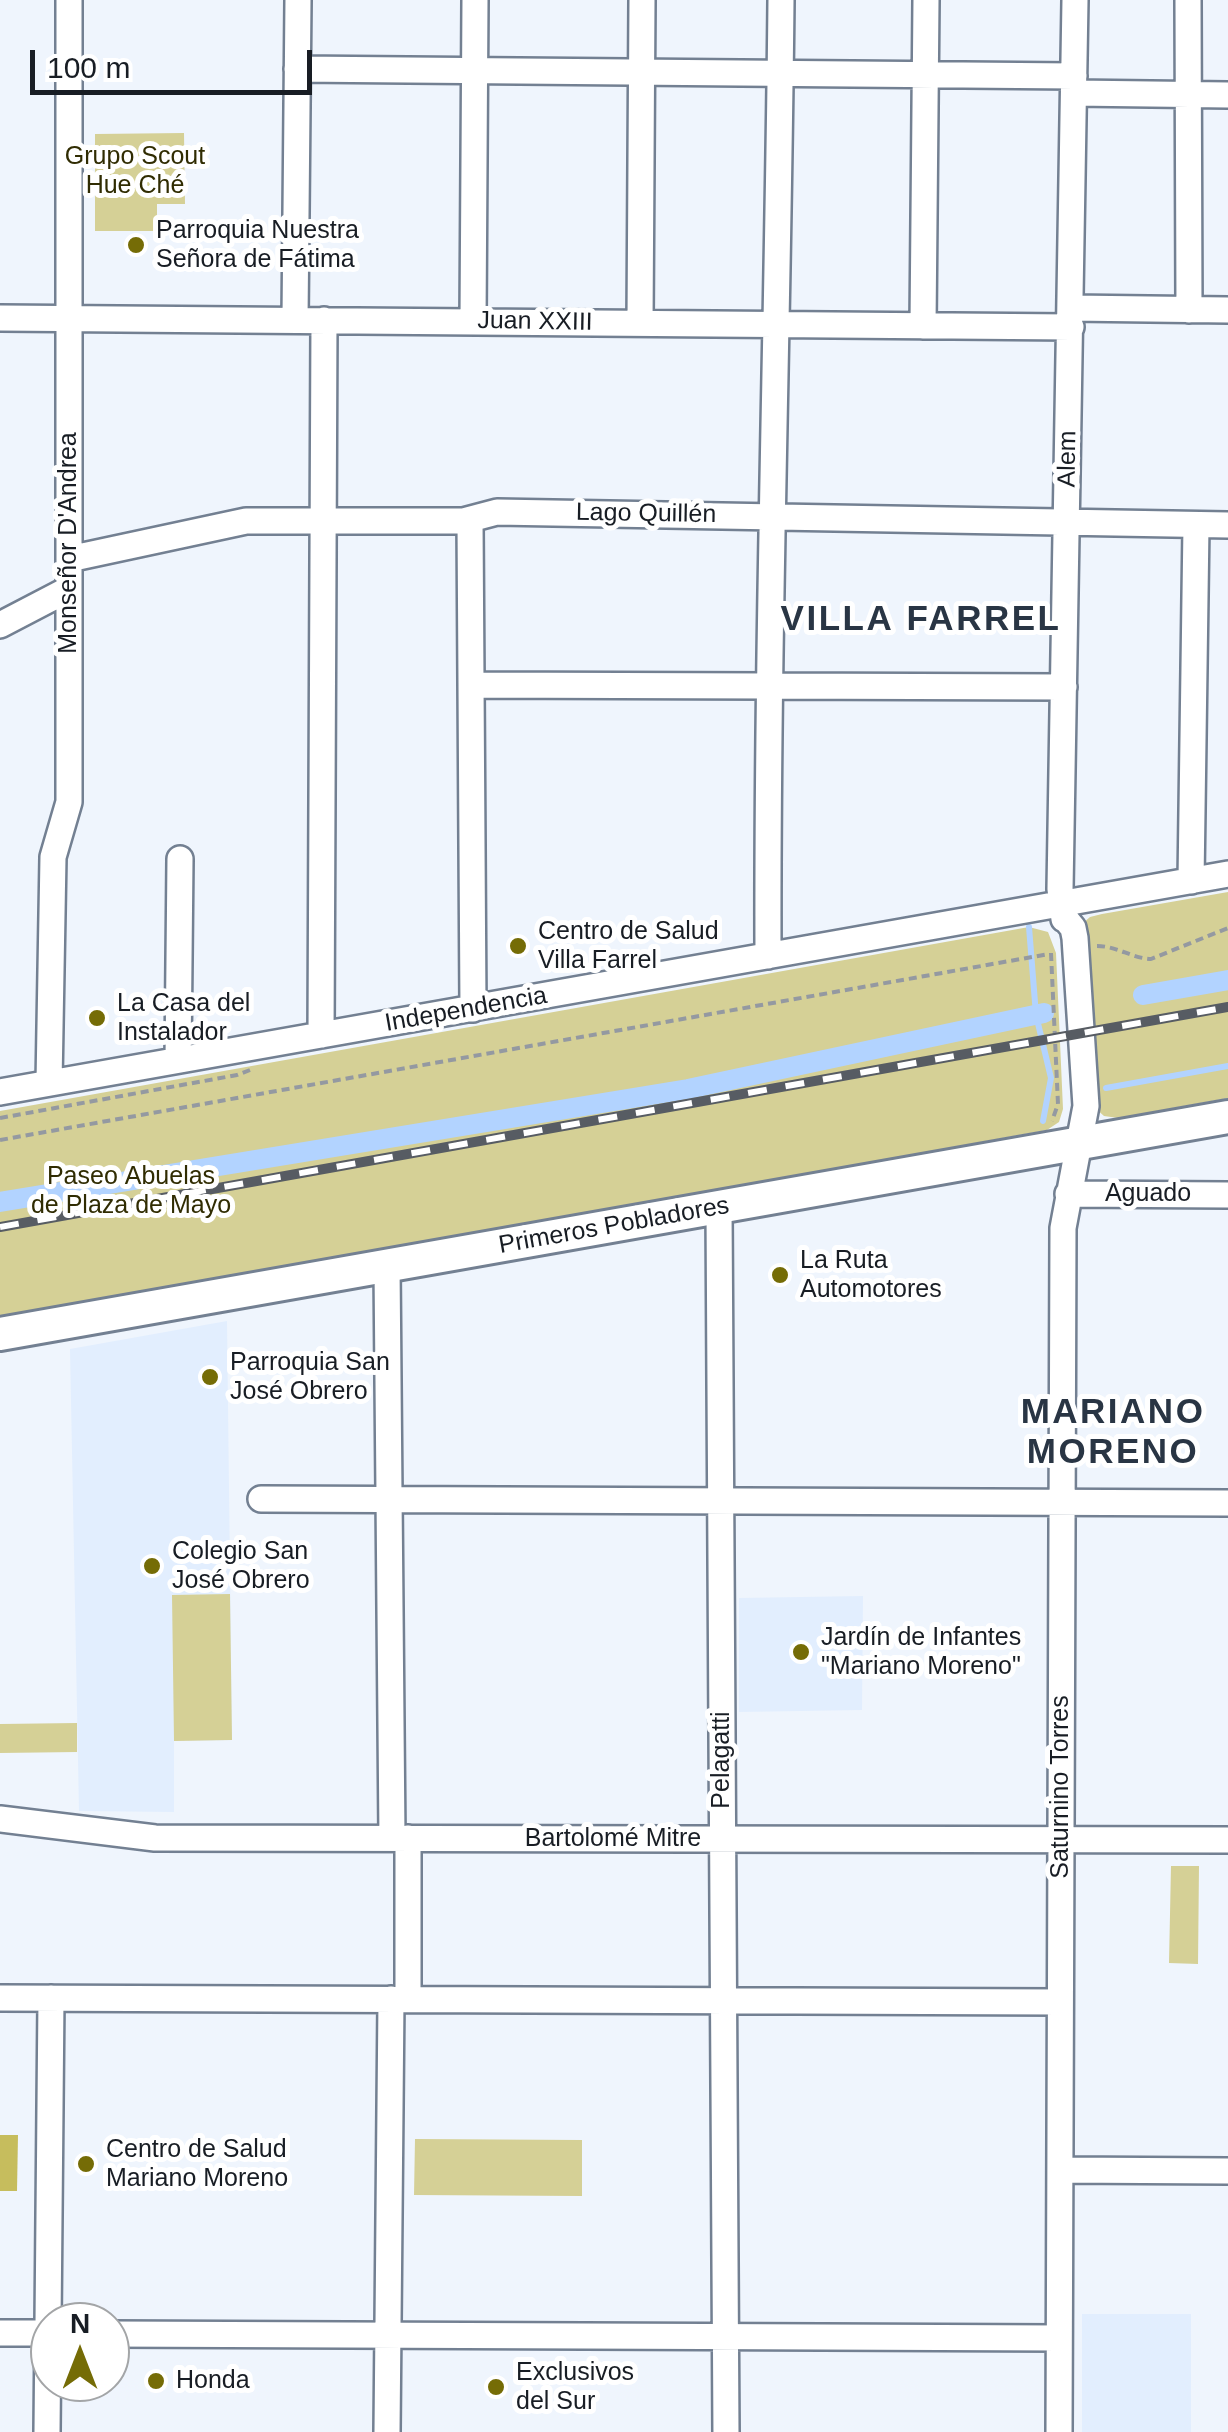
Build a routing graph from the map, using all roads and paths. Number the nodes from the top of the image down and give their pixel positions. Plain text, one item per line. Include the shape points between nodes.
1 (69, 0) edge
2 (298, 0) edge
3 (475, 0) edge
4 (642, 0) edge
5 (781, 0) edge
6 (926, 0) edge
7 (1075, 0) edge
8 (1188, 0) edge
9 (297, 70) junction
10 (474, 71) junction
11 (642, 72) junction
12 (780, 73) junction
13 (926, 74) junction
14 (1074, 84) junction
15 (1188, 95) junction
16 (1228, 95) edge
17 (1189, 310) junction
18 (1228, 310) edge
19 (0, 318) edge
20 (69, 318) junction
21 (1071, 318) junction
22 (294, 320) junction
23 (324, 320) junction
24 (473, 322) junction
25 (640, 323) junction
26 (778, 324) junction
27 (922, 326) junction
28 (772, 515) junction
29 (323, 520) junction
30 (470, 520) junction
31 (1067, 522) junction
32 (1196, 525) junction
33 (1228, 526) edge
34 (69, 558) junction
35 (69, 589) junction
36 (0, 624) edge
37 (471, 685) junction
38 (768, 687) junction
39 (1064, 687) junction
40 (180, 859) dead end
41 (1228, 874) edge
42 (1191, 880) junction
43 (1063, 910) junction
44 (1228, 928) edge
45 (1090, 947) dead end
46 (768, 956) junction
47 (473, 1008) junction
48 (322, 1035) junction
49 (178, 1060) junction
50 (49, 1083) junction
51 (0, 1092) edge
52 (1228, 1116) edge
53 (1046, 1124) dead end
54 (0, 1140) edge
55 (1078, 1143) junction
56 (1068, 1194) junction
57 (1228, 1195) edge
58 (719, 1208) junction
59 (387, 1266) junction
60 (0, 1334) edge
61 (261, 1499) dead end
62 (389, 1500) junction
63 (720, 1501) junction
64 (1062, 1502) junction
65 (1228, 1503) edge
66 (0, 1818) edge
67 (400, 1838) junction
68 (722, 1839) junction
69 (1061, 1840) junction
70 (1228, 1840) edge
71 (0, 1998) edge
72 (50, 1998) junction
73 (399, 2000) junction
74 (723, 2001) junction
75 (1060, 2002) junction
76 (1060, 2170) junction
77 (1228, 2172) edge
78 (49, 2302) edge
79 (0, 2333) edge
80 (30, 2334) edge
81 (130, 2334) edge
82 (388, 2335) junction
83 (725, 2336) junction
84 (1059, 2338) junction
85 (48, 2402) edge
86 (47, 2432) edge
87 (387, 2432) edge
88 (726, 2432) edge
89 (1059, 2432) edge

1 - 20 street, Monseñor D'Andrea
2 - 9 street
3 - 10 street
4 - 11 street
5 - 12 street
6 - 13 street
7 - 14 street, Alem
8 - 15 street
9 - 10 street
9 - 22 street
10 - 11 street
10 - 24 street
11 - 12 street
11 - 25 street
12 - 13 street
12 - 26 street
13 - 14 street
13 - 27 street
14 - 15 street
14 - 21 street, Alem
15 - 16 street
15 - 17 street
17 - 18 street, Juan XXIII
17 - 21 street, Juan XXIII
19 - 20 street, Juan XXIII
20 - 22 street, Juan XXIII
20 - 34 street, Monseñor D'Andrea
21 - 27 street, Juan XXIII
21 - 31 street, Alem
22 - 23 street, Juan XXIII
23 - 24 street, Juan XXIII
23 - 29 street
24 - 25 street, Juan XXIII
25 - 26 street, Juan XXIII
26 - 27 street, Juan XXIII
26 - 28 street
28 - 30 street, Lago Quillén via 498,512
28 - 31 street, Lago Quillén
28 - 38 street
29 - 30 street, Lago Quillén
29 - 34 street, Lago Quillén via 246,521
29 - 48 street
30 - 37 street
31 - 32 street, Lago Quillén
31 - 39 street, Alem
32 - 33 street, Lago Quillén
32 - 42 street
34 - 35 street, Monseñor D'Andrea
35 - 36 street
35 - 50 street, Monseñor D'Andrea via 69,802 53,857
37 - 38 street
37 - 47 street
38 - 39 street
38 - 46 street
39 - 43 street, Alem
40 - 49 street
41 - 42 street, Independencia
42 - 43 street, Independencia
43 - 46 street, Independencia
43 - 55 street, Alem
44 - 45 path via 1151,959
46 - 47 street, Independencia
47 - 48 street, Independencia
48 - 49 street, Independencia
49 - 50 street, Independencia
50 - 51 street, Independencia
52 - 55 main road, Primeros Pobladores
53 - 54 path via 1058,1104 1053,953
55 - 56 street, Saturnino Torres
55 - 58 main road, Primeros Pobladores
56 - 57 street, Aguado
56 - 64 street, Saturnino Torres
58 - 59 main road, Primeros Pobladores
58 - 63 street, Pelagatti
59 - 60 main road, Primeros Pobladores
59 - 62 street
61 - 62 street
62 - 63 street
62 - 67 street
63 - 64 street
63 - 68 street, Pelagatti
64 - 65 street
64 - 69 street, Saturnino Torres
66 - 67 street, Bartolomé Mitre via 137,1837
67 - 68 street, Bartolomé Mitre
67 - 73 street
68 - 69 street, Bartolomé Mitre
68 - 74 street, Pelagatti
69 - 70 street, Bartolomé Mitre
69 - 75 street, Saturnino Torres
71 - 72 street
72 - 73 street
72 - 78 street
73 - 74 street
73 - 82 street
74 - 75 street
74 - 83 street, Pelagatti
75 - 76 street, Saturnino Torres
76 - 77 street
76 - 84 street, Saturnino Torres
79 - 80 street
81 - 82 street
82 - 83 street
82 - 87 street
83 - 84 street
83 - 88 street, Pelagatti
84 - 89 street, Saturnino Torres
85 - 86 street

